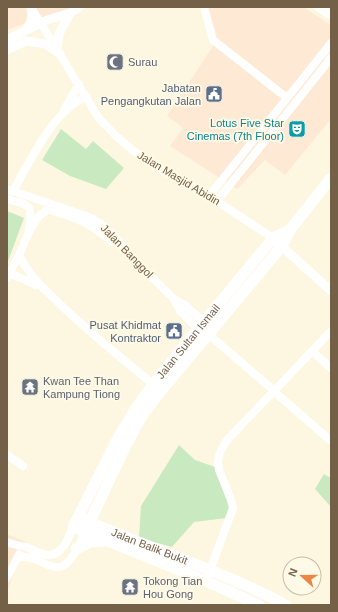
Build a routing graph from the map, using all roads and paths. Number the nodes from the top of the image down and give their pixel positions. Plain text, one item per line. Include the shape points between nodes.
1 (31, 7) edge
2 (80, 7) edge
3 (204, 7) edge
4 (318, 7) edge
5 (70, 12) junction
6 (331, 15) edge
7 (42, 23) junction
8 (24, 37) junction
9 (7, 40) edge
10 (331, 43) edge
11 (7, 50) edge
12 (58, 51) junction
13 (331, 58) edge
14 (79, 84) junction
15 (87, 97) junction
16 (288, 98) junction
17 (60, 116) junction
18 (331, 178) edge
19 (10, 191) edge
20 (209, 196) junction
21 (7, 199) edge
22 (217, 201) junction
23 (290, 230) junction
24 (29, 232) junction
25 (272, 238) junction
26 (282, 246) junction
27 (127, 253) junction
28 (19, 256) junction
29 (8, 275) edge
30 (42, 288) junction
31 (331, 291) edge
32 (203, 328) junction
33 (331, 331) edge
34 (312, 352) junction
35 (331, 368) edge
36 (153, 384) junction
37 (274, 391) junction
38 (331, 441) edge
39 (7, 455) edge
40 (23, 466) dead end
41 (99, 502) junction
42 (79, 517) junction
43 (74, 527) junction
44 (87, 527) junction
45 (109, 530) junction
46 (108, 541) junction
47 (10, 544) edge
48 (76, 549) junction
49 (18, 557) junction
50 (208, 576) junction
51 (7, 578) edge
52 (259, 605) edge
53 (286, 605) edge

1 - 7 street, Jalan Masjid Abidin
1 - 8 street via 32,16
2 - 5 street
3 - 16 street via 213,40
4 - 6 street
5 - 7 street
5 - 12 street via 59,34
7 - 8 street
7 - 12 street, Jalan Masjid Abidin
8 - 9 street
8 - 11 street
8 - 12 street
10 - 16 street
12 - 14 street, Jalan Masjid Abidin
13 - 22 street
14 - 15 street, Jalan Masjid Abidin
14 - 17 street
15 - 17 street via 74,102
15 - 20 street, Jalan Masjid Abidin via 98,117 131,149 156,167
16 - 20 street
17 - 19 street
18 - 23 main road, Jalan Sultan Ismail
19 - 27 street, Jalan Banggol via 96,220
20 - 22 street, Jalan Masjid Abidin
21 - 24 street via 29,207
22 - 25 street, Jalan Masjid Abidin
23 - 25 main road, Jalan Sultan Ismail
23 - 26 main road, Jalan Sultan Ismail
24 - 27 street via 43,213 52,210 84,221
24 - 28 street
25 - 26 street
25 - 32 main road, Jalan Sultan Ismail
26 - 31 street
26 - 32 main road, Jalan Sultan Ismail
27 - 32 street, Jalan Banggol via 173,298 181,312
28 - 29 street
28 - 30 street via 27,271
29 - 30 street via 26,279
30 - 36 street via 88,331
32 - 36 main road, Jalan Sultan Ismail
32 - 37 street, Jalan Banggol
32 - 41 main road, Jalan Sultan Ismail via 142,416
33 - 34 street
34 - 35 street
34 - 37 street
36 - 42 main road, Jalan Sultan Ismail via 117,440
37 - 38 street, Jalan Banggol
37 - 50 street via 228,439 219,455 219,470 233,508
39 - 40 street
41 - 44 main road, Jalan Sultan Ismail
41 - 45 main road via 102,520
42 - 43 main road, Jalan Sultan Ismail
42 - 44 main road, Jalan Balik Bukit
43 - 44 main road, Jalan Balik Bukit
43 - 47 street via 62,548 51,556 24,546
44 - 45 main road, Jalan Balik Bukit
44 - 46 main road, Jalan Balik Bukit
44 - 48 street
45 - 50 main road, Jalan Balik Bukit
46 - 48 main road via 90,542
46 - 50 main road, Jalan Balik Bukit
47 - 49 street via 19,550
48 - 49 street via 66,563 60,566 49,566 27,557
49 - 51 street
50 - 52 main road, Jalan Balik Bukit
50 - 53 main road, Jalan Balik Bukit via 253,589

